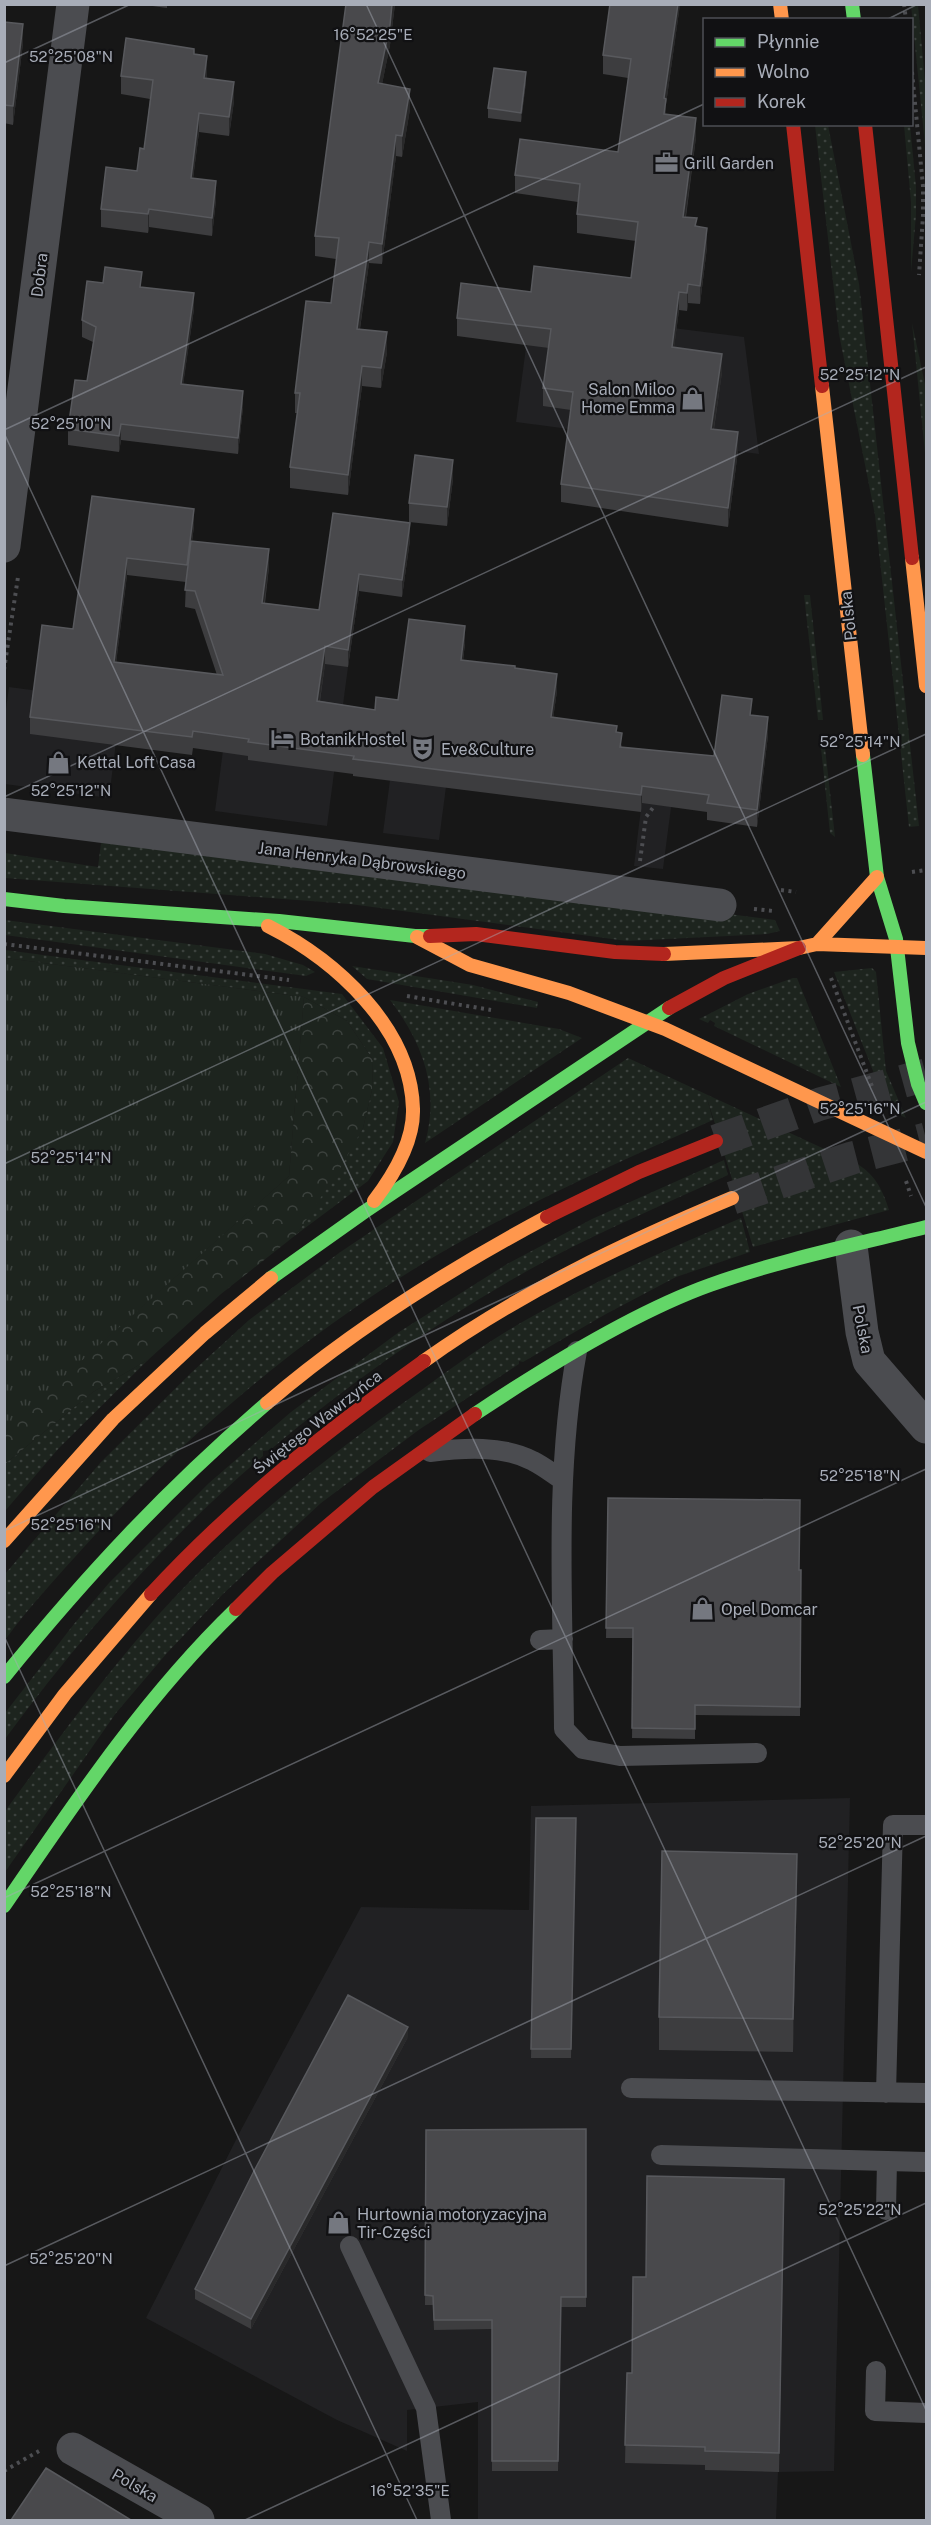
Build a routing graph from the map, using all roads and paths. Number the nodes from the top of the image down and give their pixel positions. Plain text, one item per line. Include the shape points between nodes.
1 (73, 4) edge
2 (913, 84) edge
3 (794, 126) edge
4 (866, 126) edge
5 (918, 285) dead end
6 (4, 546) edge
7 (927, 686) edge
8 (655, 805) edge
9 (4, 814) edge
10 (639, 866) dead end
11 (877, 877) junction
12 (781, 890) dead end
13 (796, 892) dead end
14 (4, 899) edge
15 (720, 905) joint
16 (774, 912) dead end
17 (247, 918) junction
18 (415, 936) junction
19 (4, 944) edge
20 (817, 944) junction
21 (799, 948) junction
22 (897, 948) junction
23 (927, 948) edge
24 (827, 968) dead end
25 (297, 981) dead end
26 (400, 995) dead end
27 (502, 1012) dead end
28 (648, 1022) junction
29 (877, 1100) dead end
30 (927, 1102) edge
31 (716, 1141) tunnel mouth
32 (927, 1152) edge
33 (732, 1198) tunnel mouth
34 (364, 1212) junction
35 (925, 1225) edge
36 (851, 1246) junction
37 (578, 1351) junction
38 (927, 1427) edge
39 (420, 1453) junction
40 (561, 1479) junction
41 (4, 1541) edge
42 (563, 1639) junction
43 (540, 1640) dead end
44 (4, 1677) edge
45 (757, 1753) dead end
46 (4, 1776) edge
47 (927, 1825) edge
48 (4, 1906) edge
49 (631, 2088) dead end
50 (886, 2093) junction
51 (927, 2093) edge
52 (662, 2155) dead end
53 (887, 2161) junction
54 (927, 2162) edge
55 (886, 2210) dead end
56 (350, 2246) dead end
57 (876, 2370) dead end
58 (927, 2413) edge
59 (73, 2449) dead end
60 (198, 2520) edge
61 (441, 2520) edge

1 - 6 street, Dobra
2 - 5 path via 923,206
3 - 11 main road, Polska
4 - 7 main road
8 - 10 path via 646,817
9 - 15 street, Jana Henryka Dąbrowskiego
11 - 20 main road
11 - 22 main road, Polska
12 - 13 path
14 - 17 main road
15 - 16 path
17 - 18 main road
17 - 34 main road via 300,942 334,969 387,1030 408,1074 413,1112 405,1144 391,1176
18 - 21 main road via 476,934 660,954
18 - 28 main road via 470,965 529,980
19 - 25 path
20 - 21 main road
20 - 22 main road
21 - 28 main road via 724,978
22 - 23 main road
22 - 30 main road, Polska via 910,1052
24 - 29 path
26 - 27 path
28 - 32 main road
28 - 34 main road
31 - 44 main road via 586,1197 471,1259 312,1368 212,1451 154,1506 79,1585
33 - 46 main road, Świętego Wawrzyńca via 615,1249 517,1301 420,1364 312,1443 220,1524 153,1591
34 - 41 main road via 297,1258 205,1333 113,1419
35 - 36 main road
36 - 37 main road via 710,1285 662,1305
36 - 38 street, Polska via 869,1361
37 - 39 main road
37 - 40 lane
39 - 40 lane via 481,1449 511,1453 532,1460
39 - 48 main road via 373,1487 272,1573 187,1660 95,1772
40 - 42 lane
42 - 43 lane
42 - 45 lane via 564,1729 583,1749 620,1756
47 - 50 lane via 893,1825
49 - 50 lane
50 - 51 lane
52 - 53 lane
53 - 54 lane
53 - 55 lane
56 - 61 lane via 426,2408
57 - 58 lane via 874,2411
59 - 60 street, Polska

